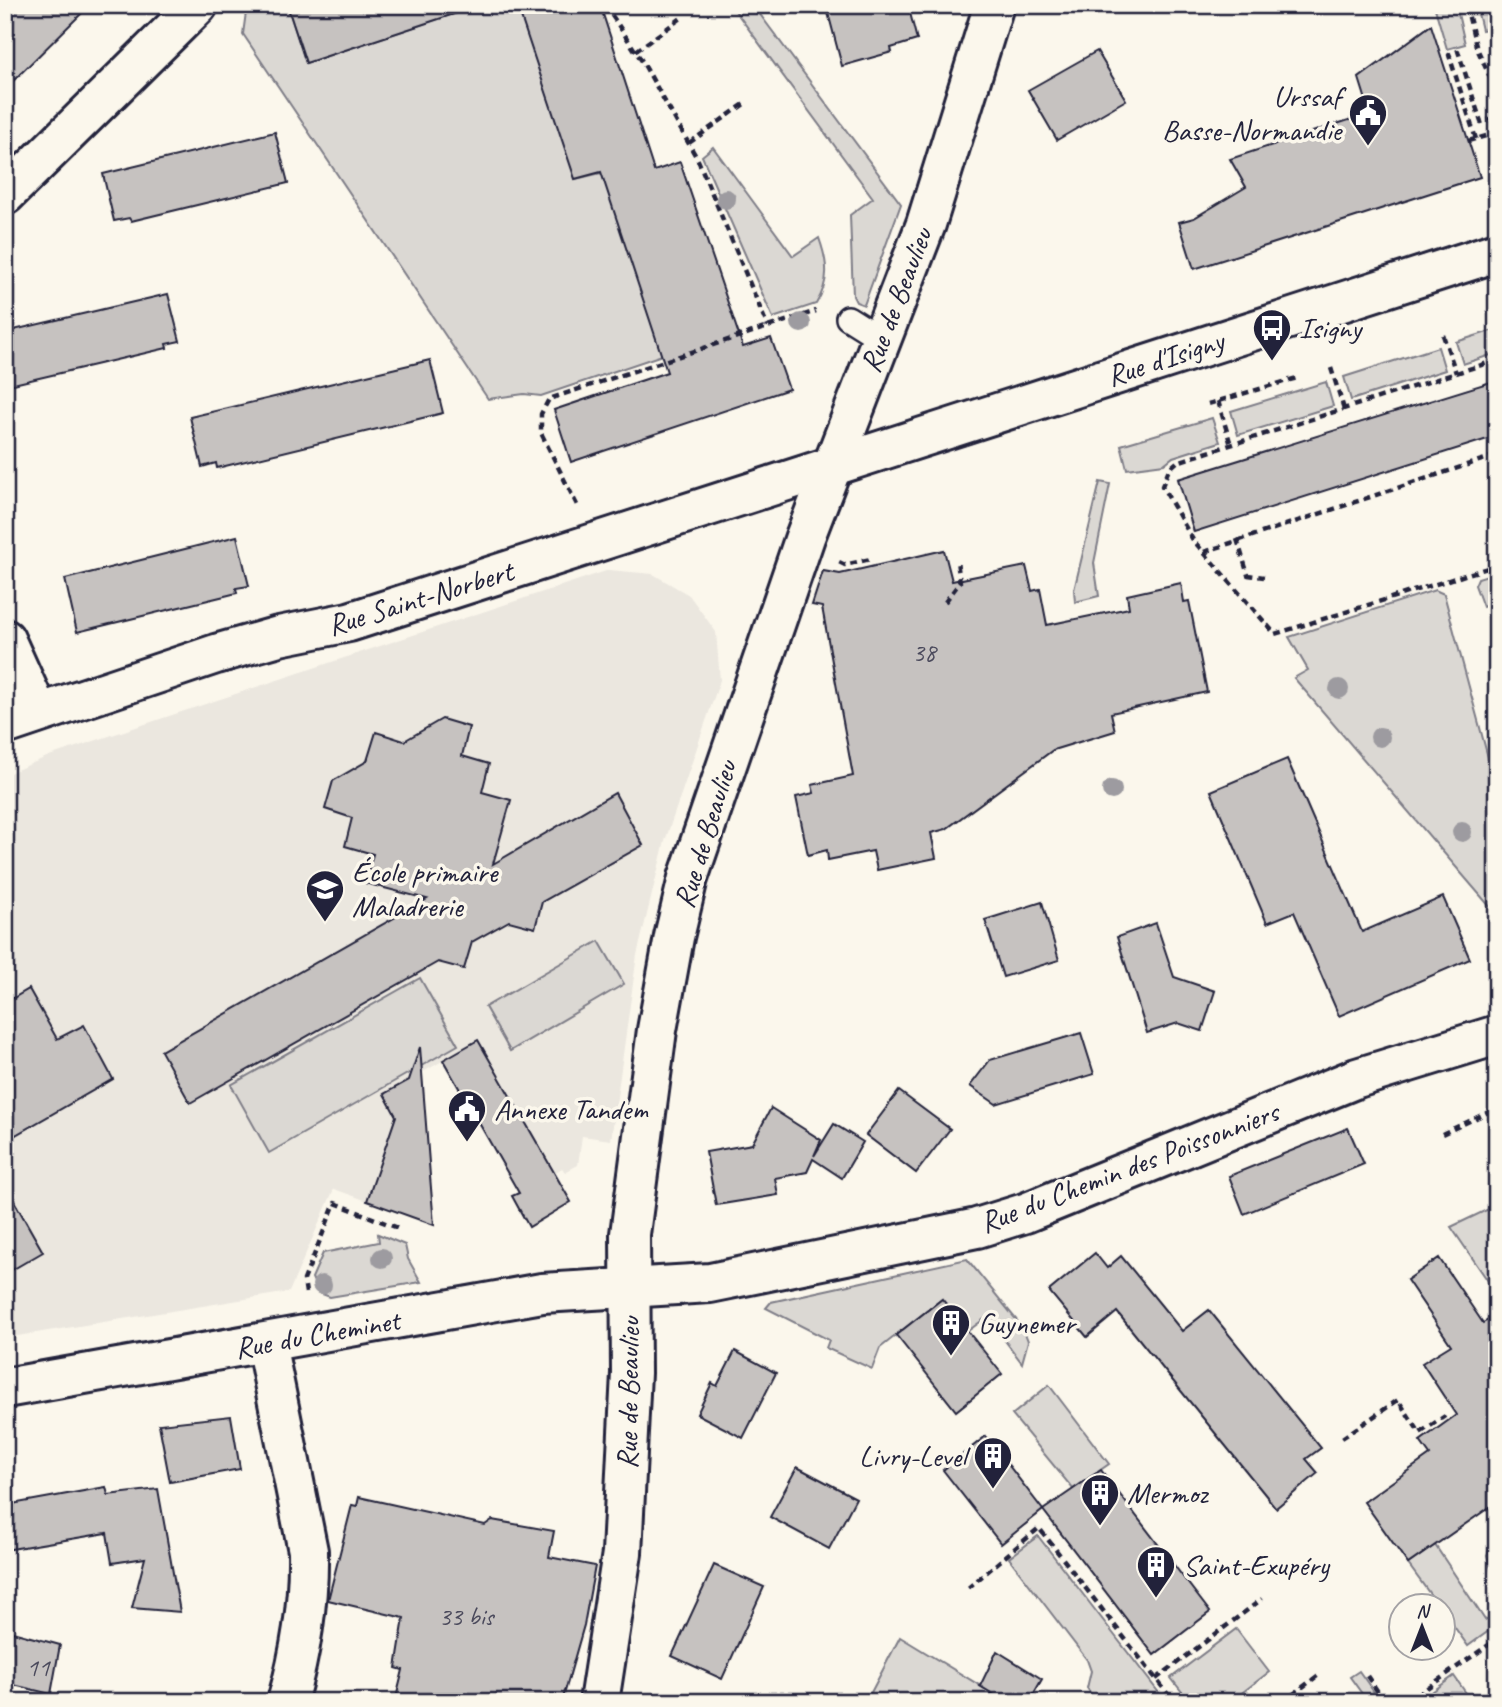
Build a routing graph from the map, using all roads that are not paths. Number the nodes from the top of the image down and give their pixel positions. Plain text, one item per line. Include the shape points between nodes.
1 (198, 5) edge
2 (994, 5) edge
3 (5, 195) edge
4 (1497, 251) edge
5 (848, 318) dead end
6 (883, 340) junction
7 (833, 465) junction
8 (5, 639) edge
9 (21, 718) edge
10 (1497, 1035) edge
11 (630, 1289) junction
12 (266, 1343) junction
13 (5, 1388) edge
14 (287, 1702) edge
15 (599, 1702) edge

1 - 3 street
2 - 6 street, Rue de Beaulieu via 926,224
4 - 7 street, Rue d'Isigny
5 - 6 lane
6 - 7 street, Rue de Beaulieu
7 - 9 street, Rue Saint-Norbert via 349,622 279,636
7 - 11 street, Rue de Beaulieu via 731,750 680,913 657,1030 631,1221
8 - 9 street
10 - 11 street, Rue du Chemin des Poissonniers via 1357,1078 1025,1213 977,1228 710,1283
11 - 12 street, Rue du Cheminet via 542,1293
11 - 15 street, Rue de Beaulieu via 631,1373 622,1553
12 - 13 street, Rue du Cheminet
12 - 14 street via 308,1551 303,1635

